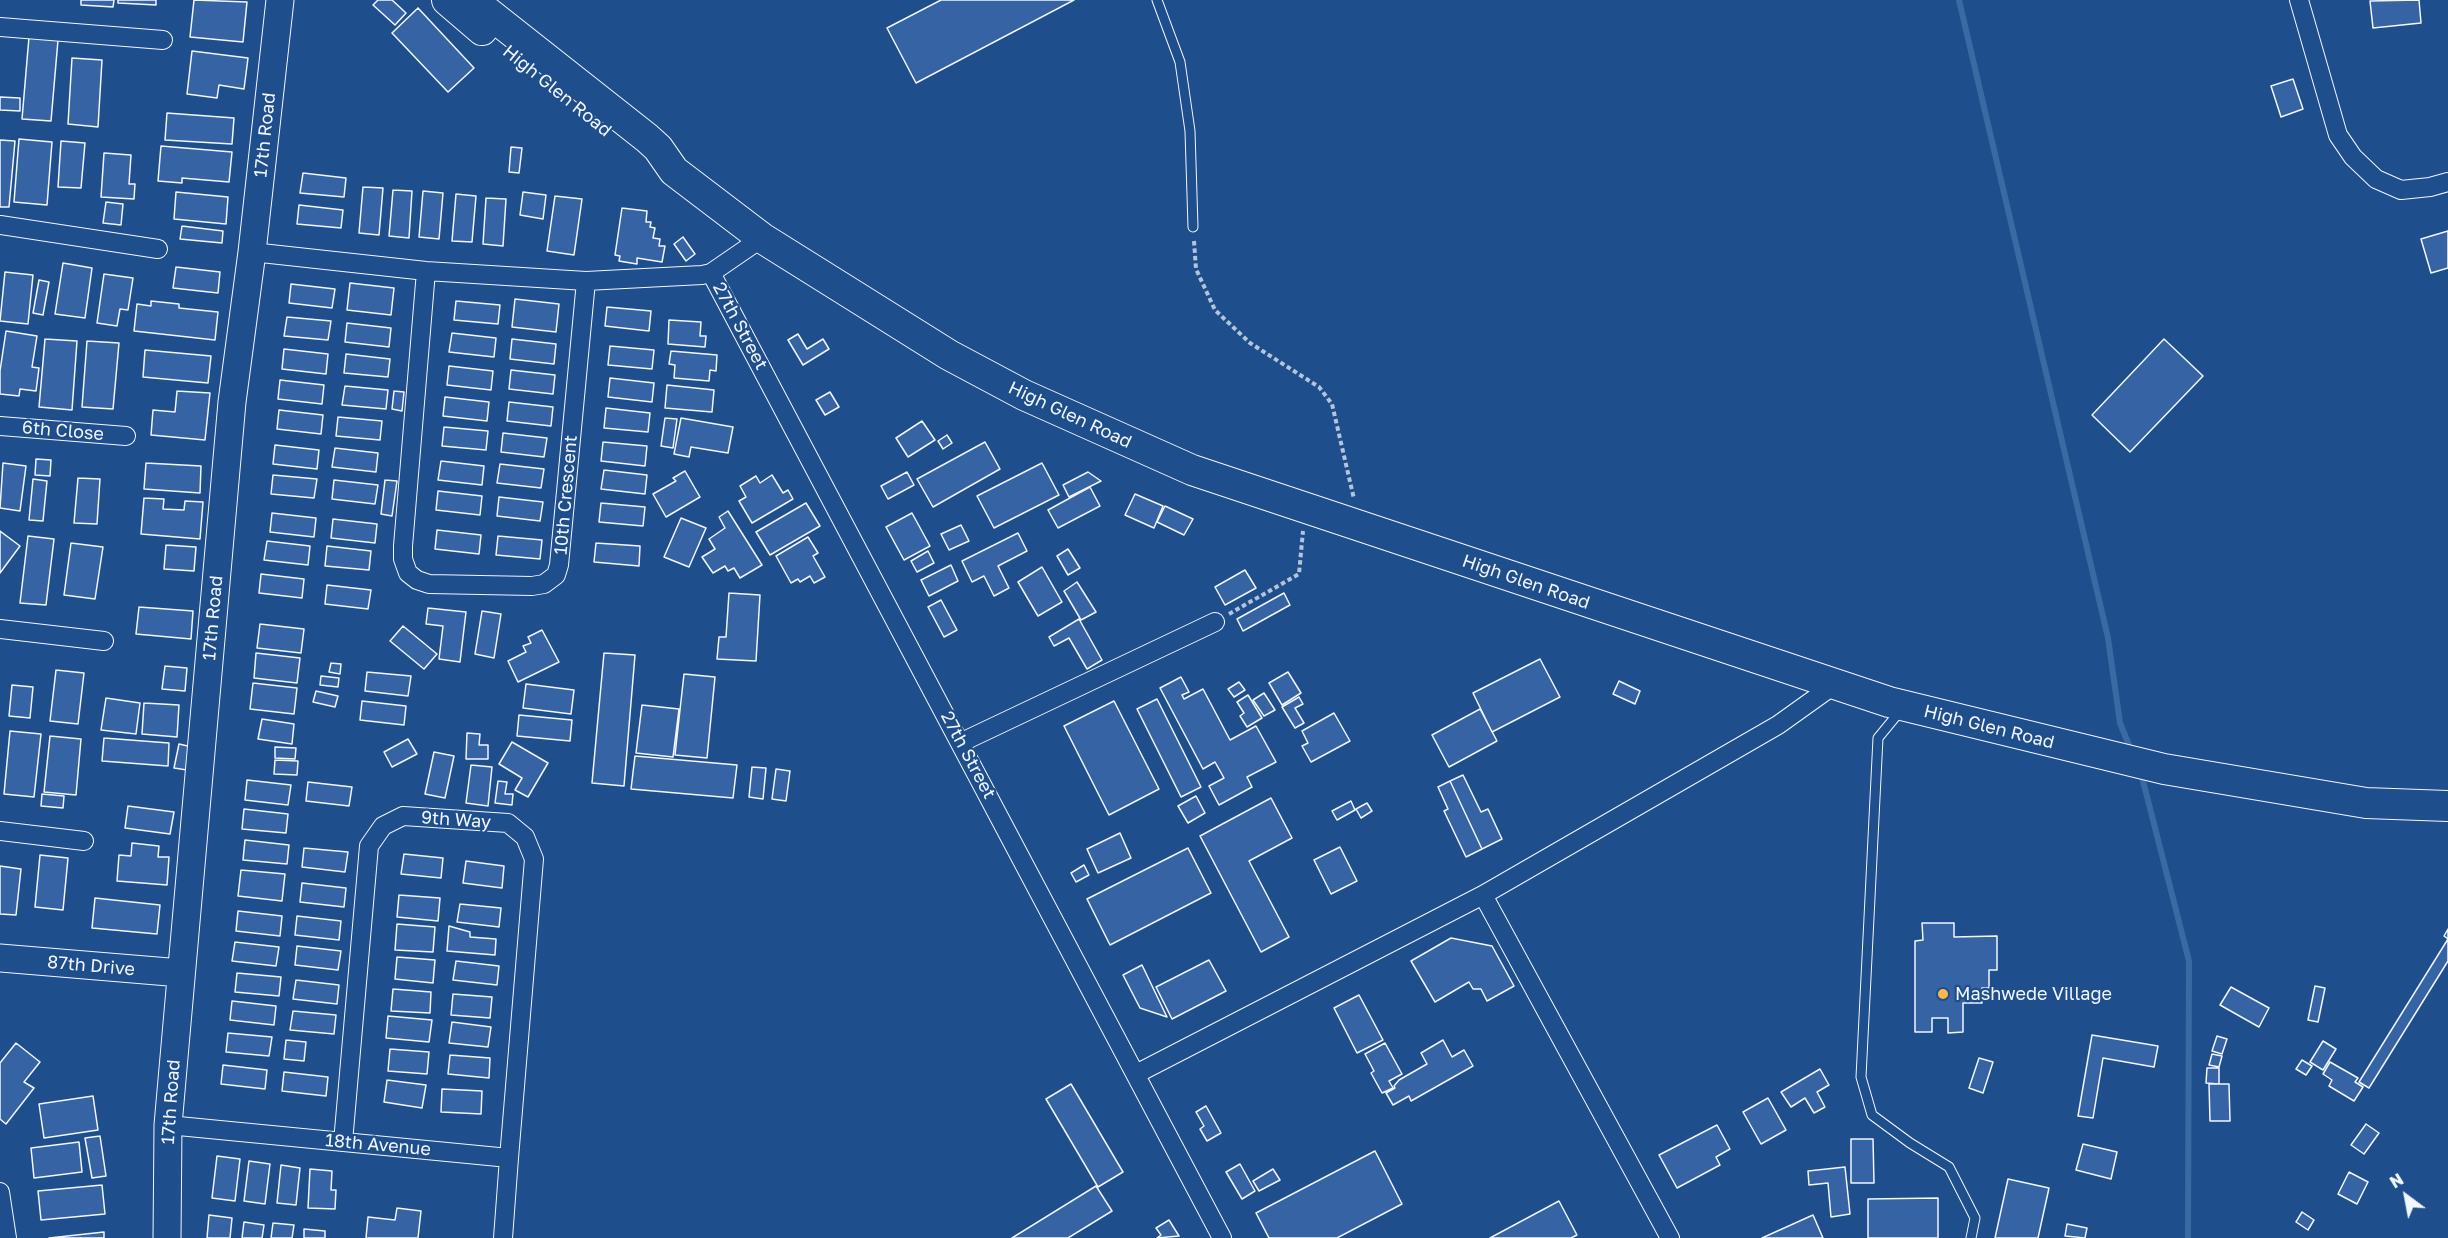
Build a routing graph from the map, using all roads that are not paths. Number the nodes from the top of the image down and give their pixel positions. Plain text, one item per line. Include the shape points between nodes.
1 (279, 0) edge
2 (447, 0) edge
3 (472, 0) edge
4 (1156, 0) edge
5 (2299, 0) edge
6 (0, 27) edge
7 (163, 40) dead end
8 (674, 171) junction
9 (2448, 182) edge
10 (0, 225) edge
11 (1193, 227) road end
12 (762, 238) junction
13 (158, 249) dead end
14 (252, 252) junction
15 (426, 271) junction
16 (711, 273) junction
17 (586, 281) junction
18 (0, 426) edge
19 (126, 436) dead end
20 (1215, 622) road end
21 (0, 629) edge
22 (104, 641) dead end
23 (1834, 685) junction
24 (1904, 706) junction
25 (962, 742) junction
26 (2448, 806) edge
27 (0, 831) edge
28 (84, 841) dead end
29 (1483, 895) junction
30 (0, 958) edge
31 (181, 973) junction
32 (1136, 1074) junction
33 (168, 1125) junction
34 (344, 1142) junction
35 (509, 1158) junction
36 (0, 1192) edge
37 (7, 1238) edge
38 (167, 1238) edge
39 (503, 1238) edge
40 (1222, 1238) edge
41 (1670, 1238) edge
42 (1971, 1238) edge

1 - 14 street, 17th Road
2 - 8 main road, High Glen Road via 634,154
3 - 8 main road, High Glen Road via 647,138
4 - 11 lane via 1180,62 1191,131
5 - 9 street via 2338,135 2353,157 2376,179 2401,190
6 - 7 street
8 - 12 main road, High Glen Road
10 - 13 street
12 - 16 street
12 - 23 main road, High Glen Road via 949,355 1024,395 1192,470
14 - 15 street
14 - 31 street, 17th Road via 232,402
15 - 17 street
15 - 17 street, 10th Crescent via 403,559 408,573 429,584 532,586 544,584 556,574 560,565
16 - 17 street
16 - 25 street, 27th Street
18 - 19 street, 6th Close
20 - 25 street
21 - 22 street
23 - 24 main road, High Glen Road
23 - 29 street via 1778,725
24 - 26 main road, High Glen Road via 2164,769 2366,803
24 - 42 lane via 1878,738 1861,1077 1872,1115 1949,1167 1975,1218
25 - 32 street, 27th Street
27 - 28 street
29 - 32 street
29 - 41 street
30 - 31 street, 87th Drive
31 - 33 street, 17th Road
32 - 40 street, 27th Street
33 - 34 street, 18th Avenue
33 - 38 street, 17th Road
34 - 35 street, 18th Avenue
34 - 35 street, 9th Way via 369,846 383,826 403,816 508,823 525,837 534,859
35 - 39 street
36 - 37 street

